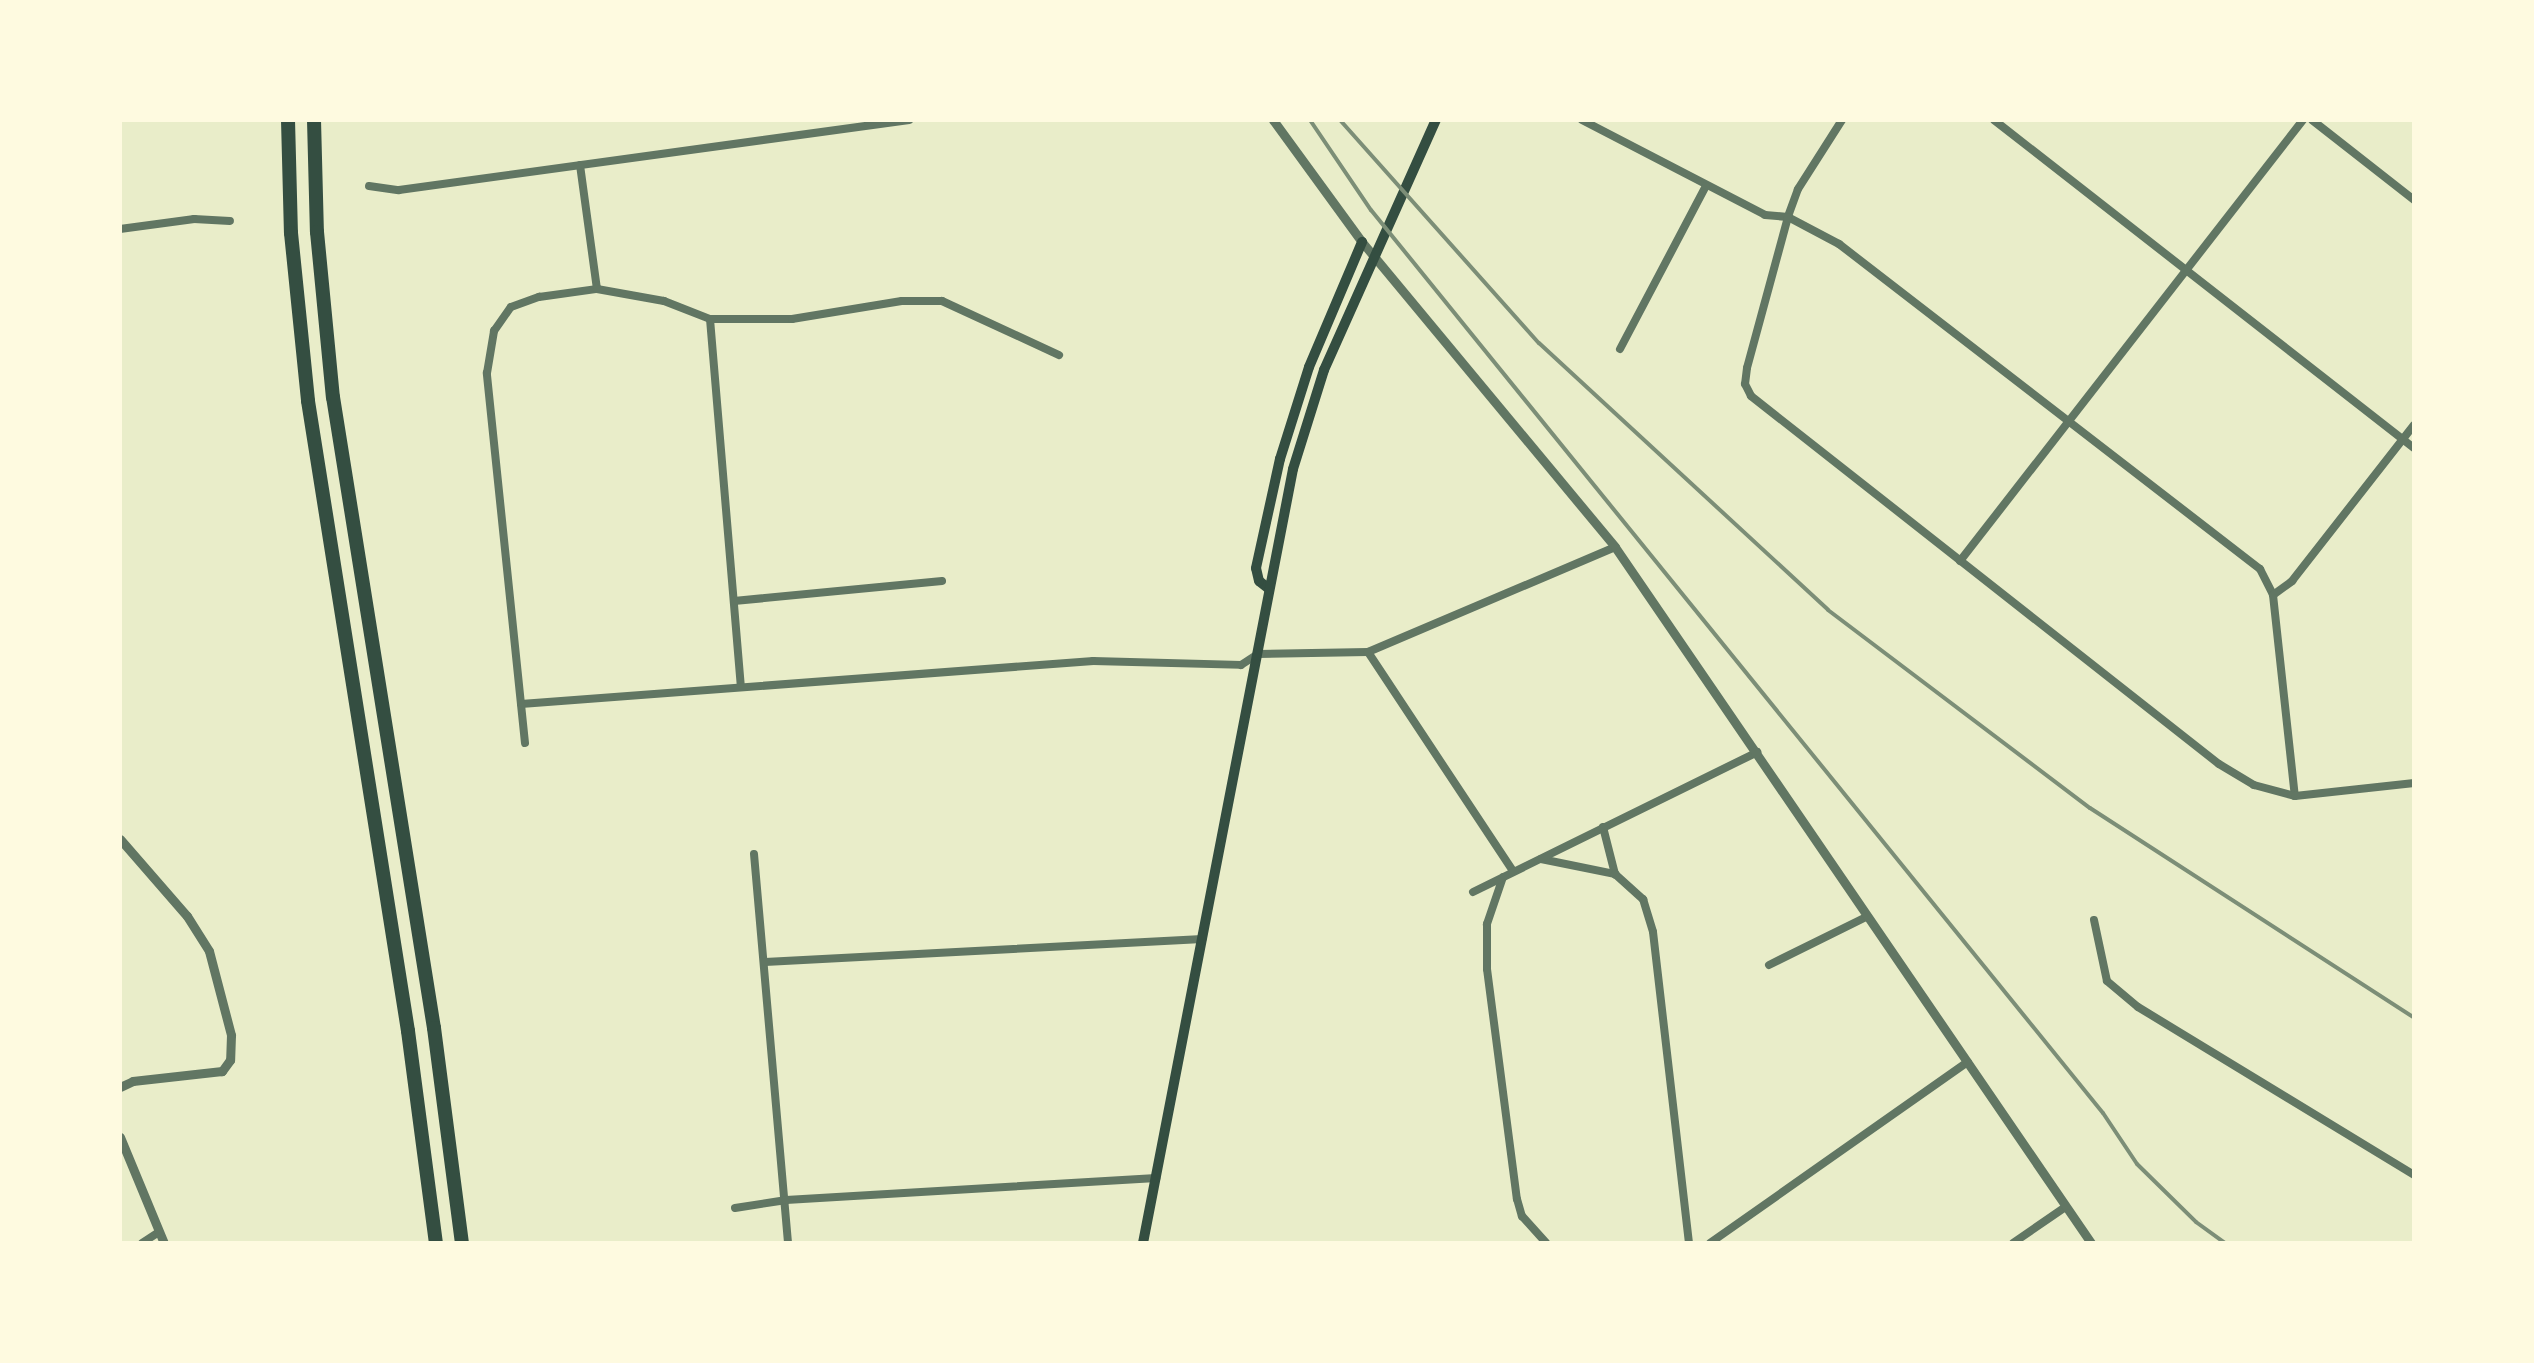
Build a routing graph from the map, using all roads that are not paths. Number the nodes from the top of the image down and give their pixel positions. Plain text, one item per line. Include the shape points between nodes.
1 (284, 120) edge
2 (314, 120) edge
3 (909, 120) edge
4 (1273, 120) edge
5 (1436, 120) edge
6 (1582, 120) edge
7 (1842, 120) edge
8 (1994, 120) edge
9 (2302, 120) edge
10 (2312, 120) edge
11 (580, 166) junction
12 (369, 186) dead end
13 (1706, 186) junction
14 (2414, 200) edge
15 (1788, 217) junction
16 (230, 221) dead end
17 (120, 229) edge
18 (1362, 242) junction
19 (2185, 271) junction
20 (597, 289) junction
21 (710, 320) junction
22 (1620, 349) dead end
23 (1059, 355) dead end
24 (2070, 418) junction
25 (2414, 425) edge
26 (2404, 439) junction
27 (2414, 448) edge
28 (1615, 548) junction
29 (1960, 561) junction
30 (942, 581) dead end
31 (1268, 588) junction
32 (2273, 595) junction
33 (734, 601) junction
34 (1368, 652) junction
35 (1258, 654) junction
36 (741, 688) junction
37 (521, 704) junction
38 (525, 743) dead end
39 (1757, 752) junction
40 (2414, 783) edge
41 (2295, 796) junction
42 (1603, 827) junction
43 (120, 839) edge
44 (754, 854) dead end
45 (1541, 858) junction
46 (1514, 871) junction
47 (1614, 874) junction
48 (1503, 877) junction
49 (1473, 892) dead end
50 (1868, 916) junction
51 (2094, 920) dead end
52 (1202, 939) junction
53 (765, 962) junction
54 (1769, 965) dead end
55 (1968, 1062) junction
56 (120, 1088) edge
57 (120, 1137) edge
58 (2414, 1175) edge
59 (1156, 1178) junction
60 (786, 1200) junction
61 (736, 1208) dead end
62 (2064, 1208) junction
63 (159, 1232) junction
64 (142, 1243) edge
65 (164, 1243) edge
66 (436, 1243) edge
67 (462, 1243) edge
68 (788, 1243) edge
69 (1143, 1243) edge
70 (1546, 1243) edge
71 (1688, 1243) edge
72 (1710, 1243) edge
73 (2014, 1243) edge
74 (2090, 1243) edge

1 - 66 highway via 308,401
2 - 67 highway via 334,397
3 - 11 street
4 - 18 street
5 - 31 main road via 1324,370 1292,469
6 - 13 street
7 - 15 street
8 - 19 street
9 - 19 street
10 - 14 street
11 - 12 street via 399,190
11 - 20 street
13 - 15 street via 1765,215
13 - 22 street
15 - 24 street via 1839,244
15 - 29 street via 1747,368 1751,396
16 - 17 street
18 - 28 street
18 - 31 main road via 1308,367 1284,445 1256,568
19 - 24 street
19 - 26 street
20 - 21 street via 664,301
20 - 37 street via 511,307 490,350
21 - 23 street via 792,319 942,301
21 - 33 street
24 - 29 street
24 - 32 street via 2260,570
25 - 26 street
26 - 27 street
26 - 32 street via 2292,581
28 - 34 street
28 - 39 street
29 - 41 street via 2220,764 2254,784
30 - 33 street
31 - 35 main road
32 - 41 street
33 - 36 street
34 - 35 street
34 - 46 street
35 - 36 street via 1241,665 1092,661
35 - 52 main road
36 - 37 street
37 - 38 street
39 - 42 street
39 - 50 street
40 - 41 street
42 - 45 street
42 - 47 street
43 - 56 street via 209,951 231,1036 222,1072
44 - 53 street
45 - 46 street
45 - 47 street
46 - 48 street
47 - 71 street via 1644,899 1653,932
48 - 49 street
48 - 70 street via 1487,924 1487,969 1517,1199 1522,1216
50 - 54 street
50 - 55 street
51 - 58 street via 2106,980 2138,1007
52 - 53 street
52 - 59 main road
53 - 60 street
55 - 62 street
55 - 72 street
57 - 63 street
59 - 60 street
59 - 69 main road
60 - 61 street
60 - 68 street
62 - 73 street
62 - 74 street
63 - 64 street
63 - 65 street

